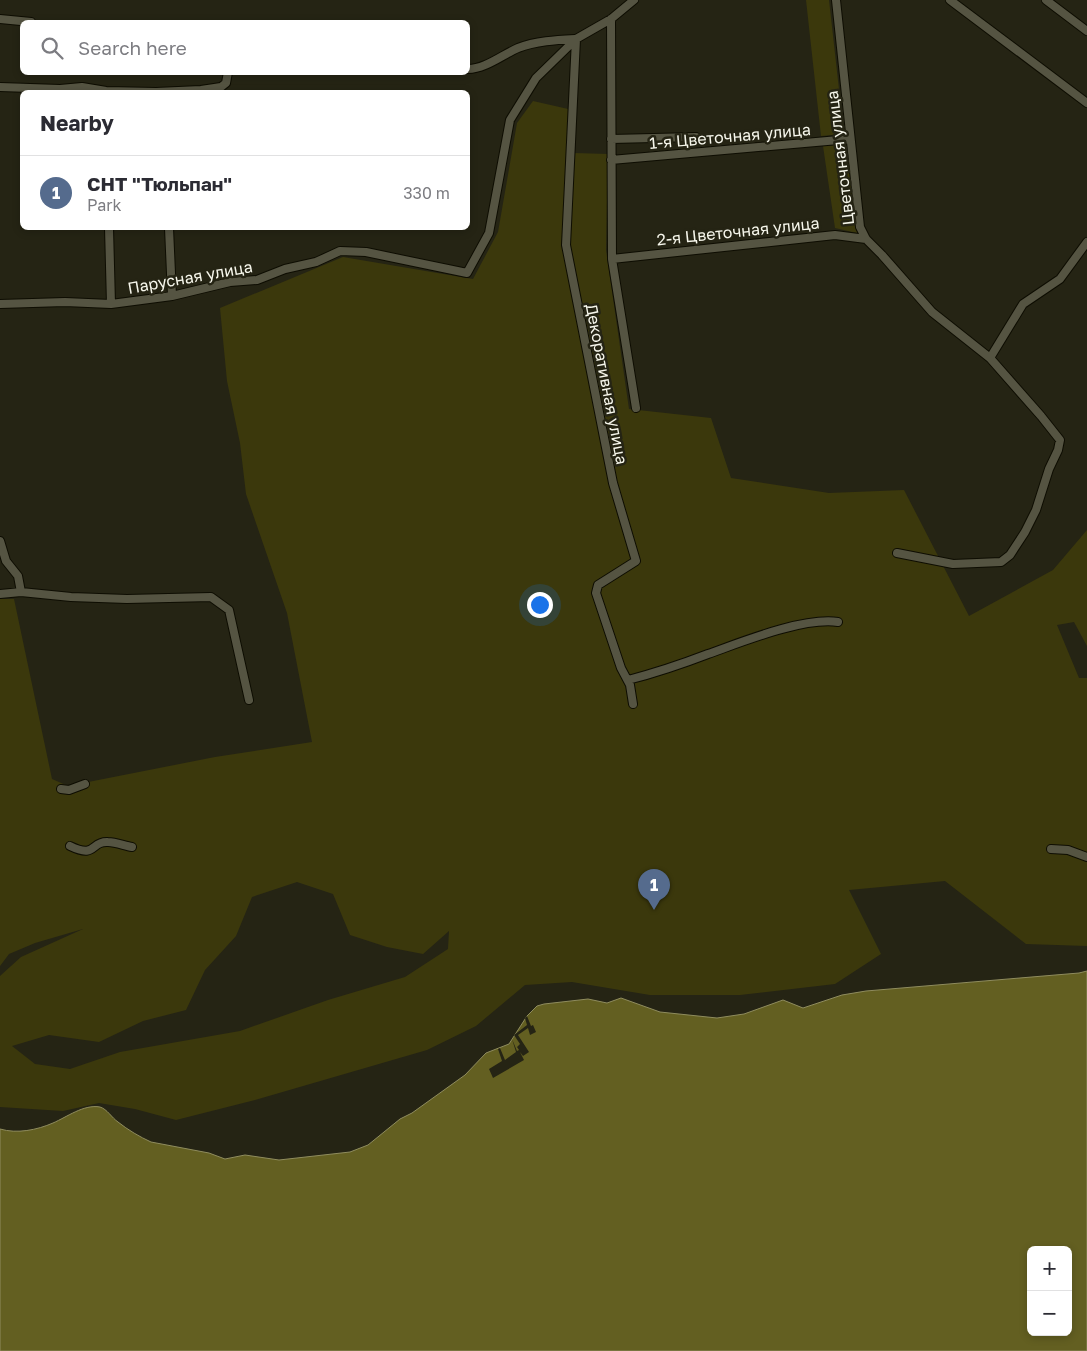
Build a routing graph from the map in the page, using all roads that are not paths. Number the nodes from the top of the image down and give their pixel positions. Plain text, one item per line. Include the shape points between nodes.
1 (634, 0) edge
2 (836, 0) edge
3 (950, 0) edge
4 (1046, 0) edge
5 (0, 19) edge
6 (611, 19) junction
7 (20, 21) edge
8 (1087, 31) edge
9 (576, 39) junction
10 (470, 68) edge
11 (227, 75) edge
12 (0, 88) edge
13 (96, 90) edge
14 (201, 90) edge
15 (1087, 103) edge
16 (696, 137) dead end
17 (611, 139) junction
18 (850, 139) junction
19 (611, 160) junction
20 (109, 230) edge
21 (169, 230) edge
22 (866, 239) junction
23 (1087, 242) edge
24 (612, 259) junction
25 (172, 296) junction
26 (0, 304) edge
27 (111, 304) junction
28 (990, 358) junction
29 (636, 408) dead end
30 (0, 541) edge
31 (897, 553) dead end
32 (3, 561) edge
33 (21, 592) junction
34 (0, 594) edge
35 (838, 622) dead end
36 (628, 680) junction
37 (249, 700) dead end
38 (633, 704) dead end
39 (85, 784) dead end
40 (61, 789) dead end
41 (70, 846) dead end
42 (132, 847) dead end
43 (1051, 849) dead end
44 (1087, 857) edge

1 - 6 street
2 - 18 street, Цветочная улица
3 - 15 street
4 - 8 street
5 - 7 street
6 - 9 street
6 - 17 street
9 - 10 street via 551,40 519,48
9 - 25 street, Парусная улица via 536,78 510,120 489,234 467,273 366,252 340,251 257,280 230,282
9 - 36 street, Декоративная улица via 566,246 613,483 636,561 598,586 596,593
11 - 14 street via 226,83 221,86
12 - 13 street via 82,87
16 - 17 street
17 - 19 street
18 - 19 street, 1-я Цветочная улица
18 - 22 street, Цветочная улица via 860,227
19 - 24 street
20 - 27 street
21 - 25 street
22 - 24 street, 2-я Цветочная улица via 835,234
22 - 28 street, Цветочная улица via 932,312
23 - 28 street via 1060,280 1023,304
24 - 29 street
25 - 27 street, Парусная улица
26 - 27 street, Парусная улица
28 - 31 street, Цветочная улица via 1060,440 1036,510 1010,555 1001,562 953,564
30 - 32 street
32 - 33 street via 18,576
33 - 34 street
33 - 37 street via 127,599 211,596 229,610
35 - 36 street via 825,620 779,630
36 - 38 street, Декоративная улица
39 - 40 street via 69,790
41 - 42 street via 82,852 107,842
43 - 44 street via 1068,850

